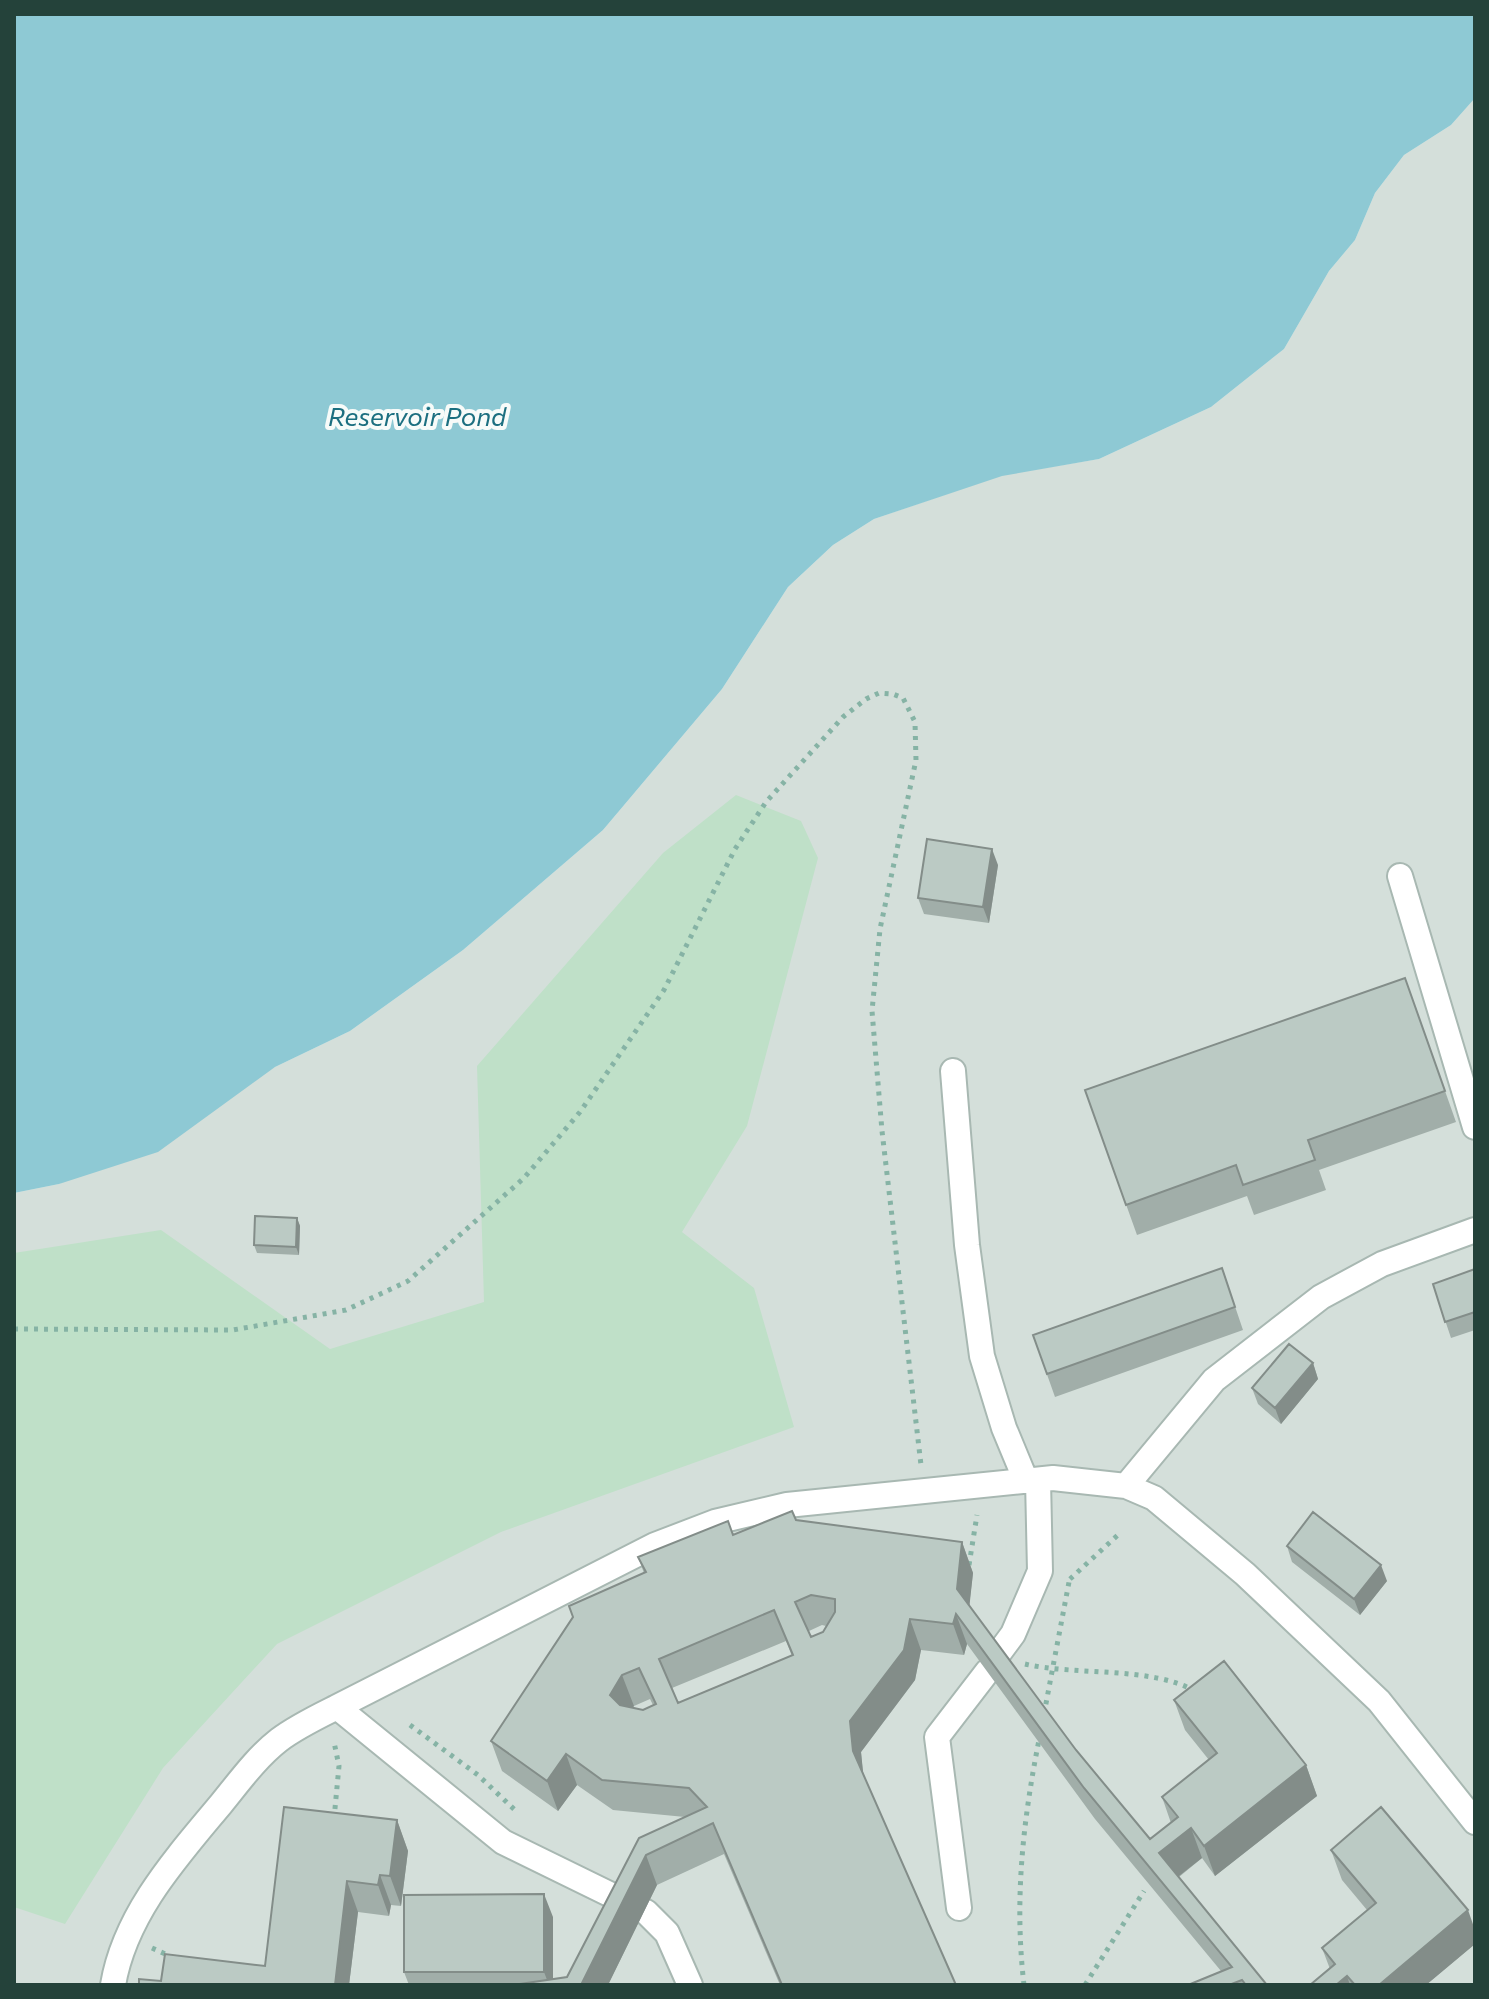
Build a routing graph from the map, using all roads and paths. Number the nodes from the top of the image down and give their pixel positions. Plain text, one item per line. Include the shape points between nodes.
1 (1400, 876) dead end
2 (953, 1071) dead end
3 (1475, 1127) edge
4 (1475, 1230) edge
5 (14, 1329) edge
6 (1032, 1480) junction
7 (1126, 1486) junction
8 (924, 1490) junction
9 (977, 1511) dead end
10 (1119, 1534) dead end
11 (1068, 1565) dead end
12 (968, 1567) dead end
13 (1070, 1579) junction
14 (1053, 1671) junction
15 (1205, 1701) edge
16 (334, 1718) junction
17 (405, 1721) dead end
18 (520, 1815) dead end
19 (1475, 1822) edge
20 (332, 1829) edge
21 (1144, 1891) edge
22 (959, 1908) dead end
23 (144, 1944) dead end
24 (175, 1958) edge
25 (113, 1985) edge
26 (690, 1985) edge
27 (1024, 1985) edge
28 (1085, 1985) edge

1 - 3 lane
2 - 6 lane via 982,1356 1004,1428
4 - 7 lane via 1372,1269 1321,1297 1214,1380
5 - 8 path via 233,1330 346,1310 408,1281 524,1178 588,1101 664,990 735,849 766,802 843,717 879,693 893,694 903,698 915,722 916,760 880,929 873,1022
6 - 7 lane
6 - 8 lane
6 - 22 lane via 1040,1571 1013,1634 937,1737
7 - 19 lane via 1154,1498 1245,1574 1379,1701
8 - 16 lane via 787,1505 715,1522 655,1545
9 - 12 path
10 - 13 path
11 - 13 path
13 - 14 path
14 - 15 path via 1165,1680 1186,1686
14 - 27 path via 1024,1814 1018,1932
16 - 20 path via 339,1766
16 - 25 lane via 299,1727 262,1755 186,1846 140,1911 117,1961
16 - 26 lane via 503,1842 646,1912 667,1933
17 - 18 path via 478,1775
21 - 28 path
23 - 24 path

